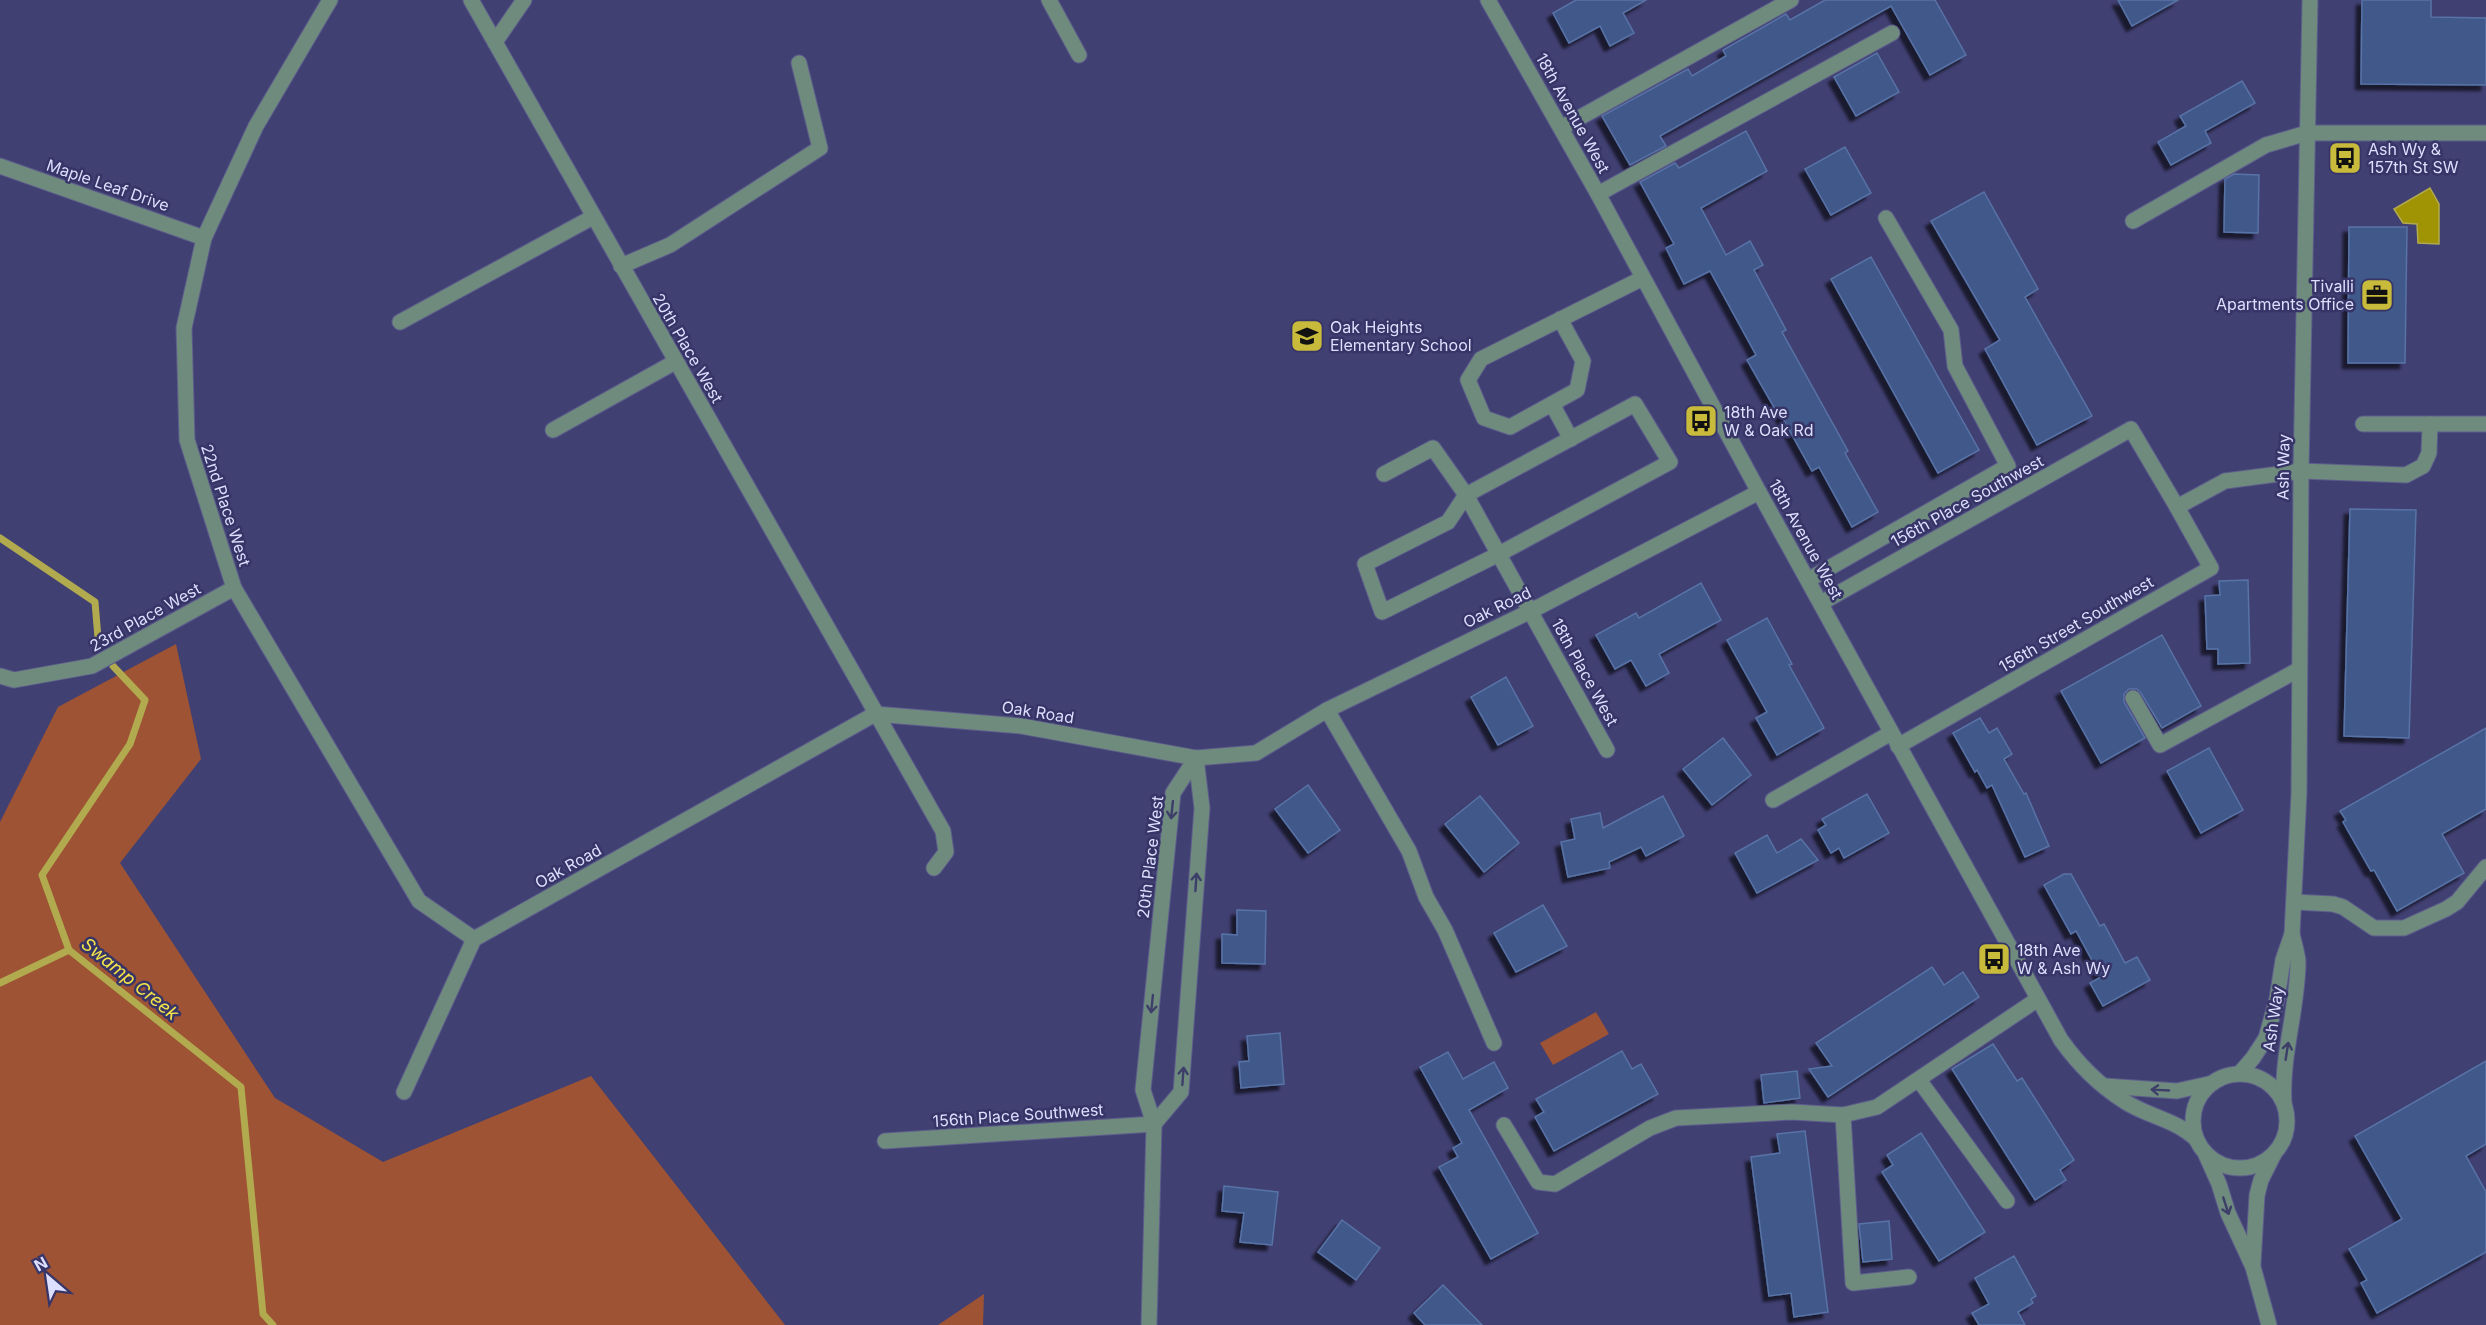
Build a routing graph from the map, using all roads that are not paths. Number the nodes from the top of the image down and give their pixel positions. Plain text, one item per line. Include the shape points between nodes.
1 (330, 0) edge
2 (471, 0) edge
3 (524, 0) edge
4 (1050, 0) edge
5 (1488, 0) edge
6 (1791, 0) edge
7 (2310, 0) edge
8 (1892, 33) dead end
9 (495, 42) junction
10 (1079, 55) dead end
11 (799, 63) dead end
12 (1561, 128) junction
13 (2307, 133) junction
14 (2486, 133) edge
15 (0, 166) edge
16 (1598, 194) junction
17 (593, 216) junction
18 (1886, 218) dead end
19 (2133, 221) dead end
20 (204, 238) junction
21 (621, 266) junction
22 (1643, 278) junction
23 (1560, 319) junction
24 (400, 322) dead end
25 (675, 362) junction
26 (1552, 404) junction
27 (2363, 424) dead end
28 (2430, 424) junction
29 (2486, 424) edge
30 (553, 430) dead end
31 (1571, 439) junction
32 (2301, 471) junction
33 (1384, 474) dead end
34 (1759, 492) junction
35 (1466, 495) junction
36 (2177, 507) junction
37 (1499, 554) junction
38 (1808, 580) junction
39 (234, 588) junction
40 (1821, 603) junction
41 (1531, 611) junction
42 (2298, 670) junction
43 (0, 676) edge
44 (2133, 698) dead end
45 (1327, 710) junction
46 (875, 714) junction
47 (1895, 740) junction
48 (1607, 750) dead end
49 (1196, 758) junction
50 (1773, 800) dead end
51 (2486, 867) edge
52 (934, 868) dead end
53 (2294, 902) junction
54 (2292, 934) junction
55 (474, 939) junction
56 (2038, 999) junction
57 (1494, 1043) dead end
58 (2240, 1073) junction
59 (1919, 1080) junction
60 (2213, 1083) junction
61 (2105, 1086) junction
62 (404, 1092) dead end
63 (2285, 1109) junction
64 (1843, 1115) junction
65 (1154, 1124) junction
66 (1504, 1125) dead end
67 (885, 1141) dead end
68 (2201, 1146) junction
69 (2276, 1151) junction
70 (2007, 1201) dead end
71 (2253, 1267) junction
72 (1910, 1277) dead end
73 (1149, 1325) edge
74 (2269, 1325) edge

1 - 20 street, 22nd Place West via 256,126
2 - 9 street, 20th Place West
3 - 9 street
4 - 10 street
5 - 12 street, 18th Avenue West
6 - 12 street
7 - 13 street, Ash Way
8 - 16 street
9 - 17 street, 20th Place West
11 - 21 street via 820,148 670,245
12 - 16 street, 18th Avenue West
13 - 14 street
13 - 19 street via 2266,146
13 - 32 street, Ash Way
15 - 20 street, Maple Leaf Drive
16 - 22 street, 18th Avenue West
17 - 21 street, 20th Place West
17 - 24 street
18 - 38 street via 1951,330 1955,366 2008,466
20 - 39 street, 22nd Place West via 184,328 187,440
21 - 25 street, 20th Place West
22 - 23 street
22 - 34 street, 18th Avenue West
23 - 26 street via 1583,361 1577,390
23 - 26 street via 1481,359 1468,380 1484,417 1510,427
25 - 30 street
25 - 46 street, 20th Place West
26 - 31 street
27 - 28 street
28 - 29 street
28 - 32 street via 2429,453 2423,466 2406,475
31 - 35 street
31 - 37 street via 1635,404 1670,462
32 - 36 street via 2224,481
32 - 42 street, Ash Way
33 - 35 street, 18th Place West via 1433,448
34 - 38 street, 18th Avenue West
34 - 41 street, Oak Road
35 - 37 street, 18th Place West
35 - 37 street via 1448,522 1365,564 1382,612
36 - 40 street, 156th Place Southwest via 2131,429
36 - 47 street, 156th Street Southwest via 2211,568
37 - 41 street, 18th Place West
38 - 40 street, 18th Avenue West
39 - 43 street, 23rd Place West via 92,666 14,680
39 - 55 street, 22nd Place West via 419,901
40 - 47 street, 18th Avenue West
41 - 45 street, Oak Road
41 - 48 street, 18th Place West
42 - 44 street via 2160,745
42 - 53 street, Ash Way via 2299,793
45 - 49 street, Oak Road via 1256,753
45 - 57 street via 1409,850 1426,897
46 - 49 street, Oak Road via 1021,726
46 - 52 street, 20th Place West via 943,831 946,852
46 - 55 street, Oak Road
47 - 50 street
47 - 56 street, 18th Avenue West
49 -> 65 street, 20th Place West via 1173,793 1143,1090
65 -> 49 street via 1181,1092 1202,808
51 - 53 street via 2457,902 2404,928 2374,928 2333,904
53 - 54 street, Ash Way
54 - 58 street, Ash Way via 2266,1038
63 -> 54 street, Ash Way via 2285,1064 2298,958
55 - 62 street
56 - 59 street
56 - 61 street, 18th Avenue West via 2072,1055
58 - 60 street
58 - 63 street via 2268,1083
59 - 64 street via 1877,1107
59 - 70 street
60 -> 61 street via 2177,1091
60 - 68 street via 2201,1094 2195,1108 2194,1124
61 - 68 street, 18th Avenue West via 2124,1102 2180,1126
63 - 69 street via 2287,1124
64 - 66 street via 1792,1112 1676,1118 1650,1128 1555,1184 1538,1182
64 - 72 street via 1853,1283
65 - 67 street, 156th Place Southwest
65 - 73 street, 20th Place West
68 - 69 street via 2227,1167 2239,1170 2264,1162
68 -> 71 street
69 - 71 street via 2258,1195
71 - 74 street

